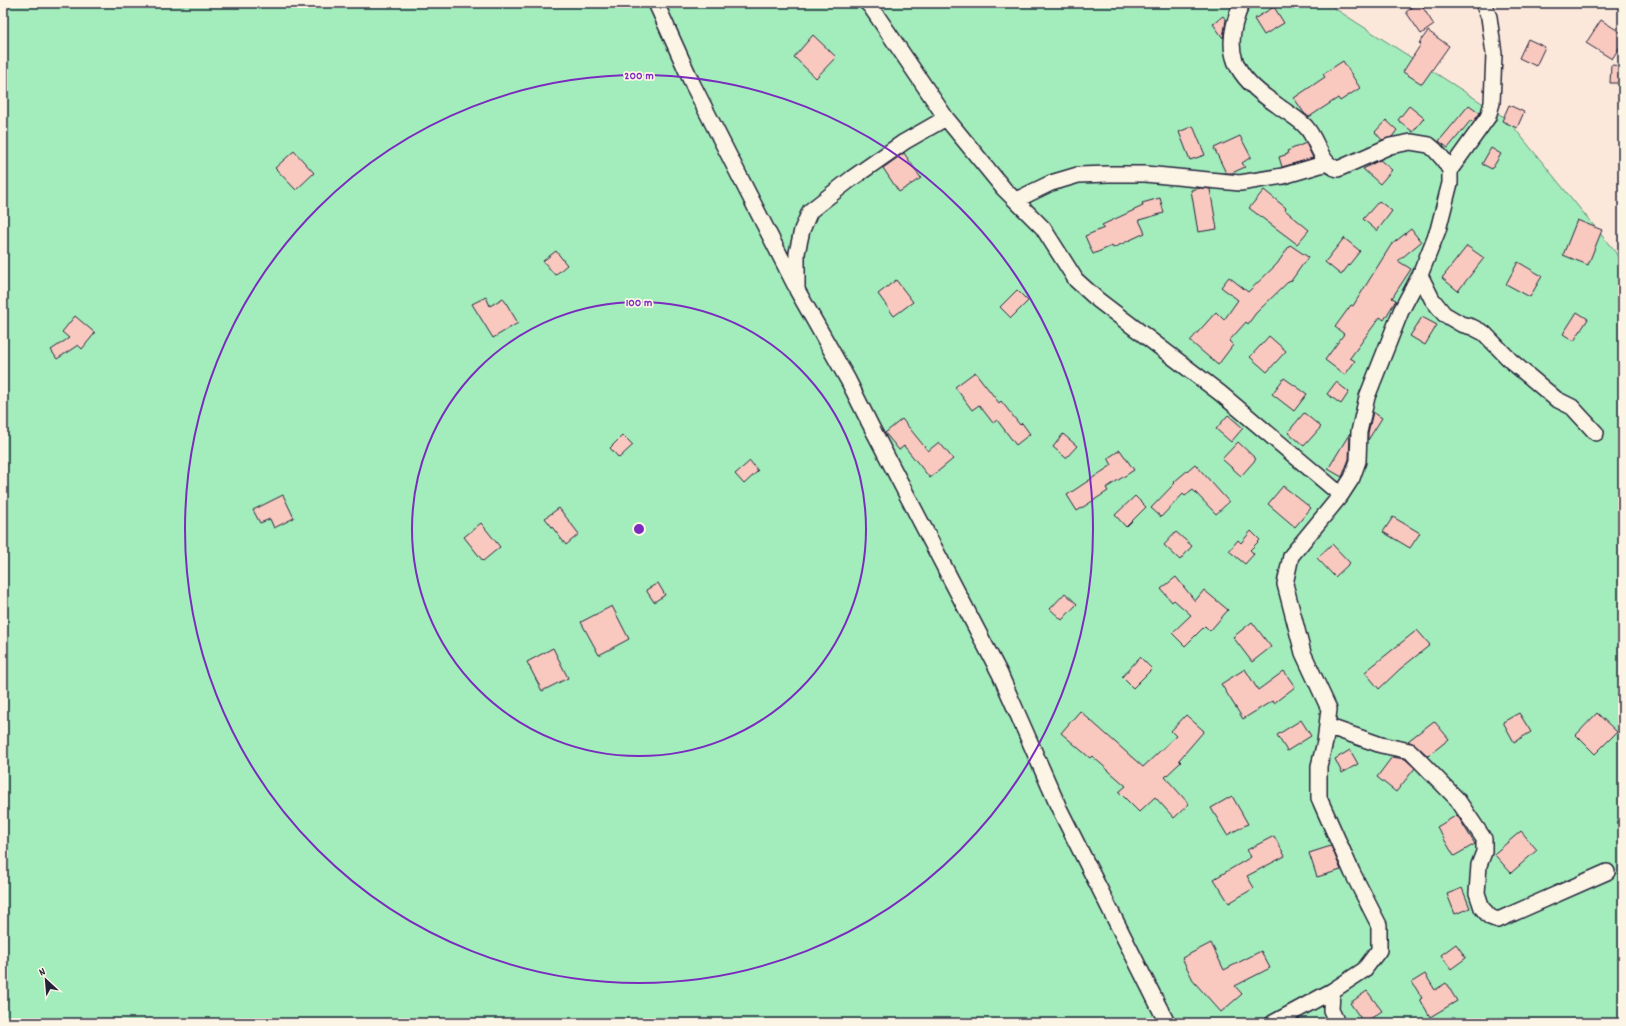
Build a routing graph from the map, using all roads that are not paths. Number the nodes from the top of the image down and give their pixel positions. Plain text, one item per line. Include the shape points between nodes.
1 (656, 3) edge
2 (867, 3) edge
3 (1242, 3) edge
4 (1484, 3) edge
5 (946, 118) junction
6 (1327, 163) junction
7 (1450, 170) junction
8 (1016, 200) junction
9 (1420, 275) junction
10 (797, 290) junction
11 (1596, 433) dead end
12 (1341, 495) junction
13 (1327, 726) junction
14 (1607, 872) dead end
15 (1332, 991) junction
16 (1167, 1023) edge
17 (1273, 1023) edge
18 (1337, 1023) edge

1 - 10 street via 693,85
2 - 5 street
3 - 6 street via 1236,16 1232,43 1233,59 1241,74 1258,92 1306,126
4 - 7 street via 1489,17 1494,54 1492,103 1488,117
5 - 8 street
5 - 10 street via 904,142 851,178 810,211 802,230 797,253
6 - 7 street via 1338,169 1390,146 1411,142 1429,145
6 - 8 street via 1283,176 1240,183 1145,174 1078,175 1052,183
7 - 9 street via 1450,183 1438,230
8 - 12 street via 1043,228 1076,280 1098,300 1220,393
9 - 11 street via 1432,299 1444,314 1484,333 1511,361 1556,399 1572,407
9 - 12 street via 1401,311 1367,397 1359,432 1358,461 1352,478
10 - 16 street via 848,380 1000,674 1059,808
12 - 13 street via 1291,556 1285,584 1303,652 1329,709
13 - 14 street via 1381,745 1410,751 1457,800 1484,840 1477,893 1482,908 1490,917 1498,920
13 - 15 street via 1319,766 1319,798 1379,925 1379,950 1364,970
15 - 17 street
15 - 18 street via 1331,1010

